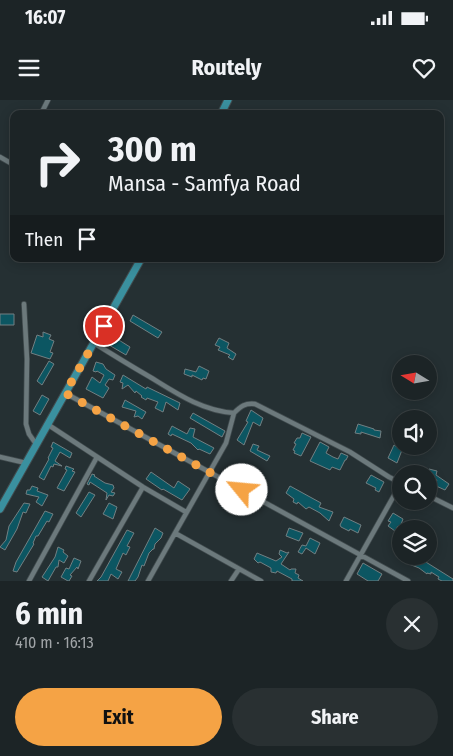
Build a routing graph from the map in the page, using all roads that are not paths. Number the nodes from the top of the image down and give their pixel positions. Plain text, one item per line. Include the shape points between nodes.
1 (139, 262) edge
2 (24, 304) dead end
3 (94, 344) junction
4 (65, 393) junction
5 (234, 413) junction
6 (48, 424) junction
7 (36, 444) junction
8 (0, 456) edge
9 (97, 457) junction
10 (26, 463) junction
11 (209, 472) junction
12 (392, 478) edge
13 (143, 487) junction
14 (392, 499) edge
15 (437, 500) edge
16 (453, 508) edge
17 (0, 509) edge
18 (186, 512) junction
19 (175, 533) junction
20 (361, 554) junction
21 (239, 569) junction
22 (28, 581) edge
23 (89, 581) edge
24 (148, 581) edge
25 (231, 581) edge
26 (261, 581) edge
27 (346, 581) edge
28 (408, 581) edge

1 - 3 main road
2 - 7 street via 26,424
3 - 4 main road
3 - 5 street via 182,397 202,406
4 - 6 main road
4 - 11 street
5 - 11 street via 226,443
5 - 12 street via 242,406 255,404 350,452
6 - 7 main road
6 - 9 street
7 - 10 main road
8 - 10 street
9 - 13 street
9 - 22 street
10 - 17 main road
11 - 18 street
11 - 20 street
13 - 18 street
13 - 23 street
14 - 20 street
15 - 16 street
18 - 19 street
19 - 21 street
19 - 24 street
20 - 27 street
20 - 28 street
21 - 25 street
21 - 26 street

